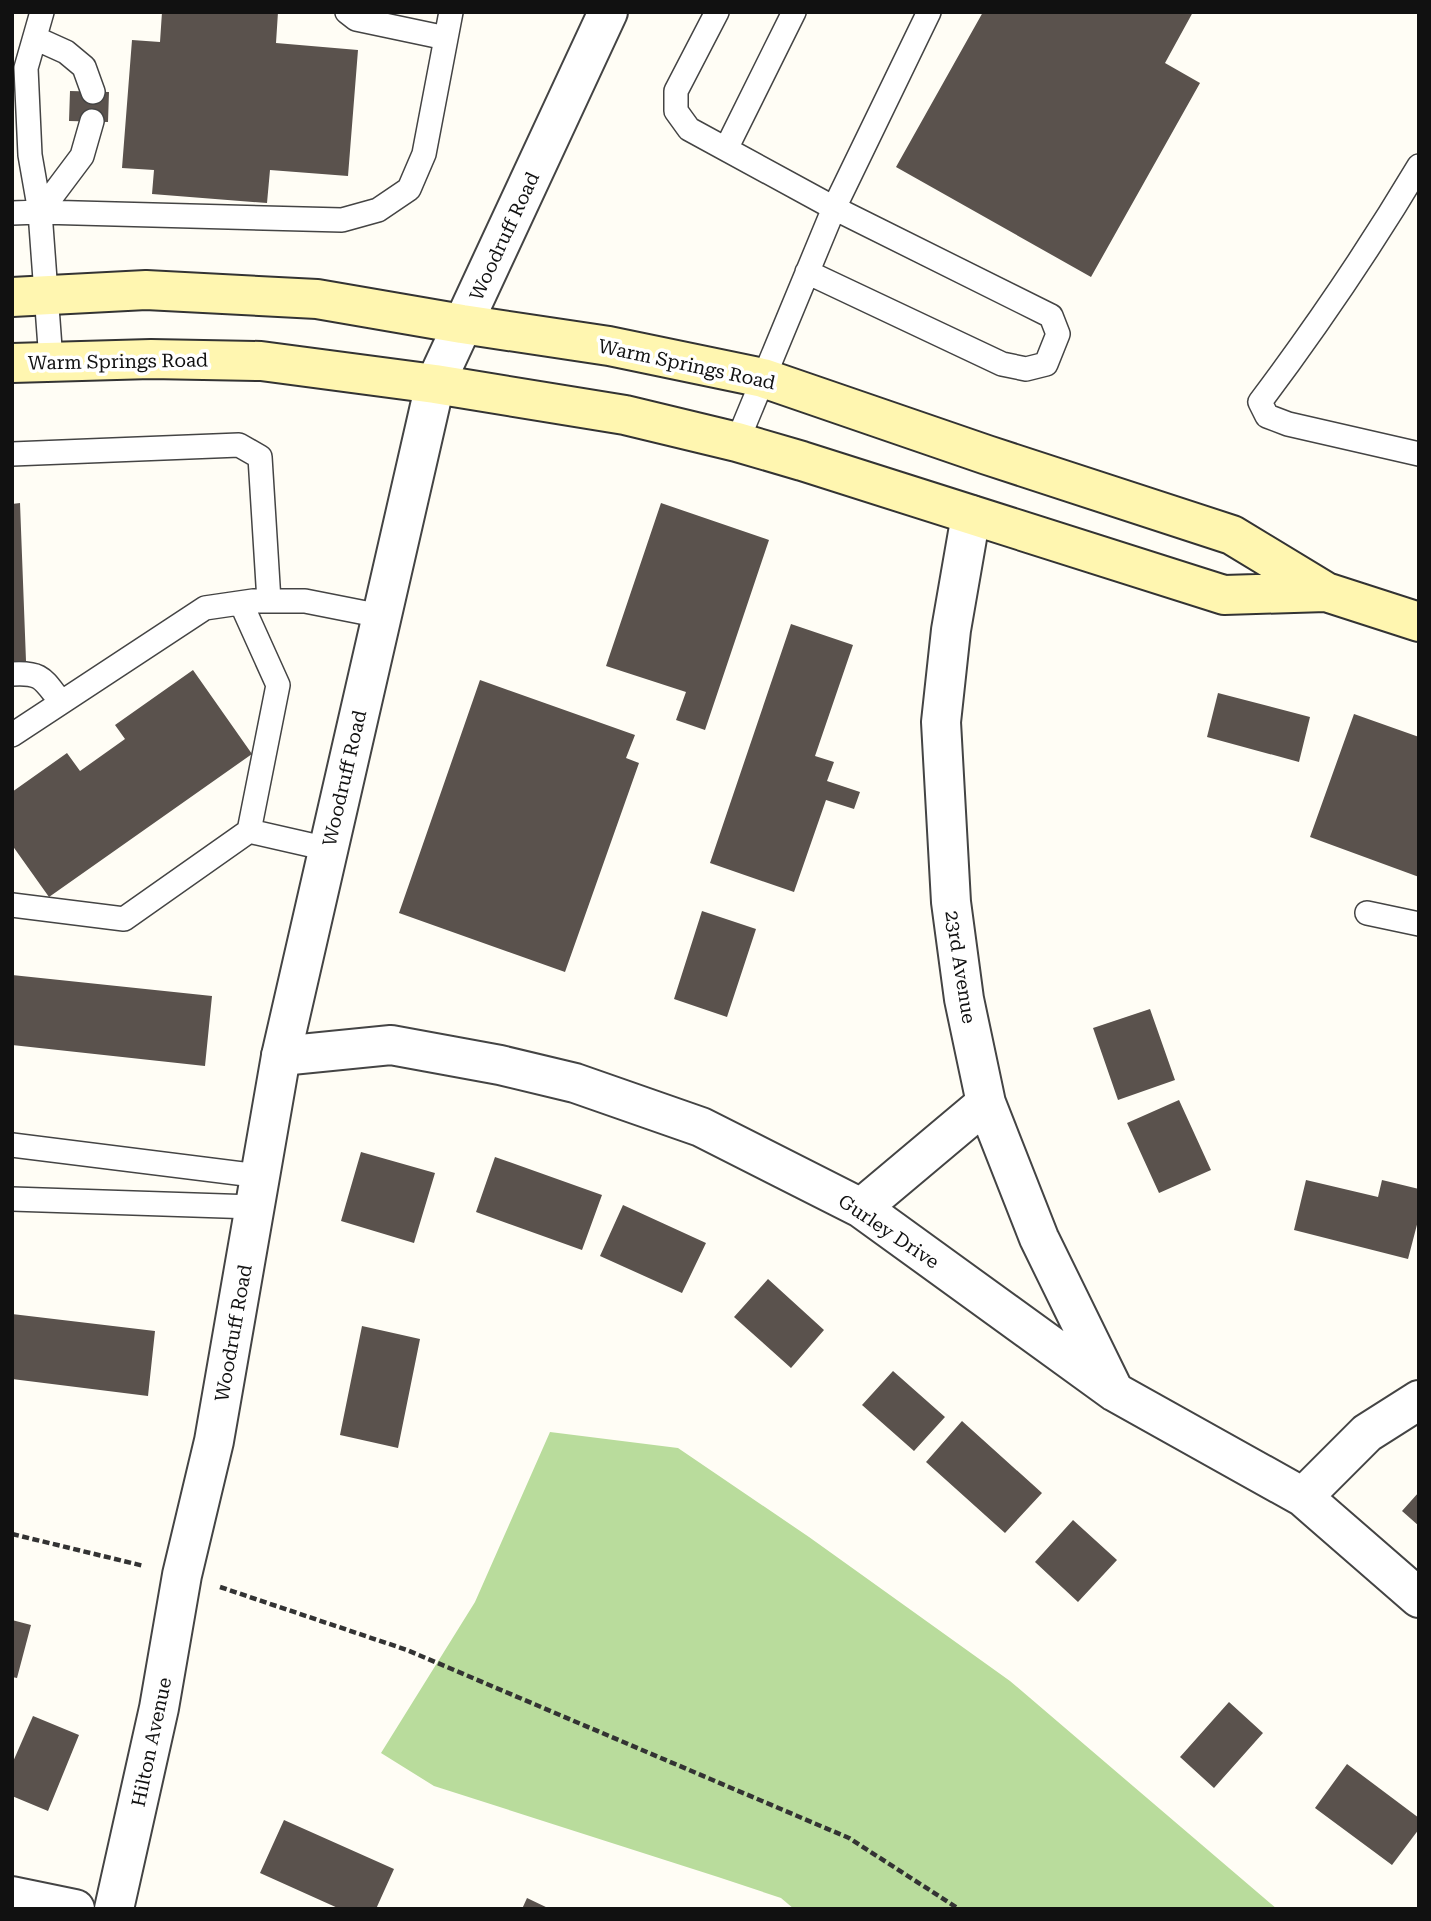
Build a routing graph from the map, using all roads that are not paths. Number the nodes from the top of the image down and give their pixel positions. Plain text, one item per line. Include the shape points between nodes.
1 (42, 12) edge
2 (347, 12) edge
3 (451, 12) edge
4 (608, 12) edge
5 (717, 12) edge
6 (794, 12) edge
7 (929, 12) edge
8 (35, 38) junction
9 (446, 38) junction
10 (93, 92) dead end
11 (92, 121) dead end
12 (726, 149) junction
13 (1419, 166) edge
14 (834, 208) junction
15 (40, 212) junction
16 (12, 213) edge
17 (807, 272) junction
18 (29, 295) edge
19 (462, 324) junction
20 (51, 360) junction
21 (12, 363) edge
22 (763, 378) junction
23 (435, 384) junction
24 (737, 442) junction
25 (12, 454) edge
26 (1419, 454) edge
27 (971, 515) junction
28 (1326, 592) junction
29 (269, 601) junction
30 (241, 603) junction
31 (381, 616) junction
32 (1419, 622) edge
33 (12, 674) edge
34 (61, 702) junction
35 (12, 735) edge
36 (248, 831) junction
37 (328, 849) junction
38 (12, 905) edge
39 (1367, 913) dead end
40 (1419, 924) edge
41 (281, 1056) junction
42 (986, 1103) junction
43 (12, 1145) edge
44 (257, 1192) junction
45 (12, 1199) edge
46 (861, 1208) junction
47 (1115, 1392) junction
48 (1419, 1400) edge
49 (1303, 1497) junction
50 (182, 1575) joint
51 (1419, 1598) edge
52 (12, 1896) edge
53 (75, 1909) edge
54 (114, 1909) edge

1 - 8 lane
2 - 9 lane via 356,19
3 - 9 lane
4 - 19 street, Woodruff Road
5 - 12 lane via 676,91 676,111 690,129
6 - 12 lane
7 - 14 lane
8 - 10 lane via 66,52 84,67
8 - 15 lane via 26,68 30,155
9 - 15 lane via 424,154 409,189 378,210 342,220
11 - 15 lane via 82,156
12 - 14 lane
13 - 26 lane via 1320,321 1260,402 1267,416 1288,424
14 - 17 lane
14 - 17 lane via 1051,316 1058,334 1046,364 1026,369 1002,363
15 - 16 lane
15 - 18 lane
17 - 22 lane
18 - 19 main road, Warm Springs Road via 146,290 317,299
18 - 20 lane
19 - 22 main road, Warm Springs Road via 610,346
19 - 23 street, Woodruff Road
20 - 21 main road, Warm Springs Road
20 - 23 main road, Warm Springs Road via 261,361
22 - 24 lane
22 - 28 main road, Warm Springs Road via 1232,535
23 - 24 main road, Warm Springs Road via 625,415
23 - 31 street, Woodruff Road
24 - 27 main road, Warm Springs Road
25 - 29 lane via 239,445 250,451 260,457
27 - 28 main road, Warm Springs Road via 1224,595
27 - 42 street, 23rd Avenue via 941,722 951,901 964,999
28 - 32 main road, Warm Springs Road
29 - 30 lane
29 - 31 lane via 305,601
30 - 34 lane via 205,608
30 - 36 lane via 278,685
31 - 37 street, Woodruff Road
33 - 34 lane via 40,676
34 - 35 lane
36 - 37 lane
36 - 38 lane via 124,919
37 - 41 street, Woodruff Road
39 - 40 lane
41 - 44 street, Woodruff Road
41 - 46 street, Gurley Drive via 391,1045 575,1083 701,1127
42 - 46 street
42 - 47 street, 23rd Avenue via 1039,1238
43 - 44 lane
44 - 45 lane
44 - 50 street, Woodruff Road via 214,1441
46 - 47 street, Gurley Drive
47 - 49 street, Gurley Drive
48 - 49 street via 1367,1433
49 - 51 street, Gurley Drive
50 - 54 street, Hilton Avenue via 159,1708
52 - 53 street

